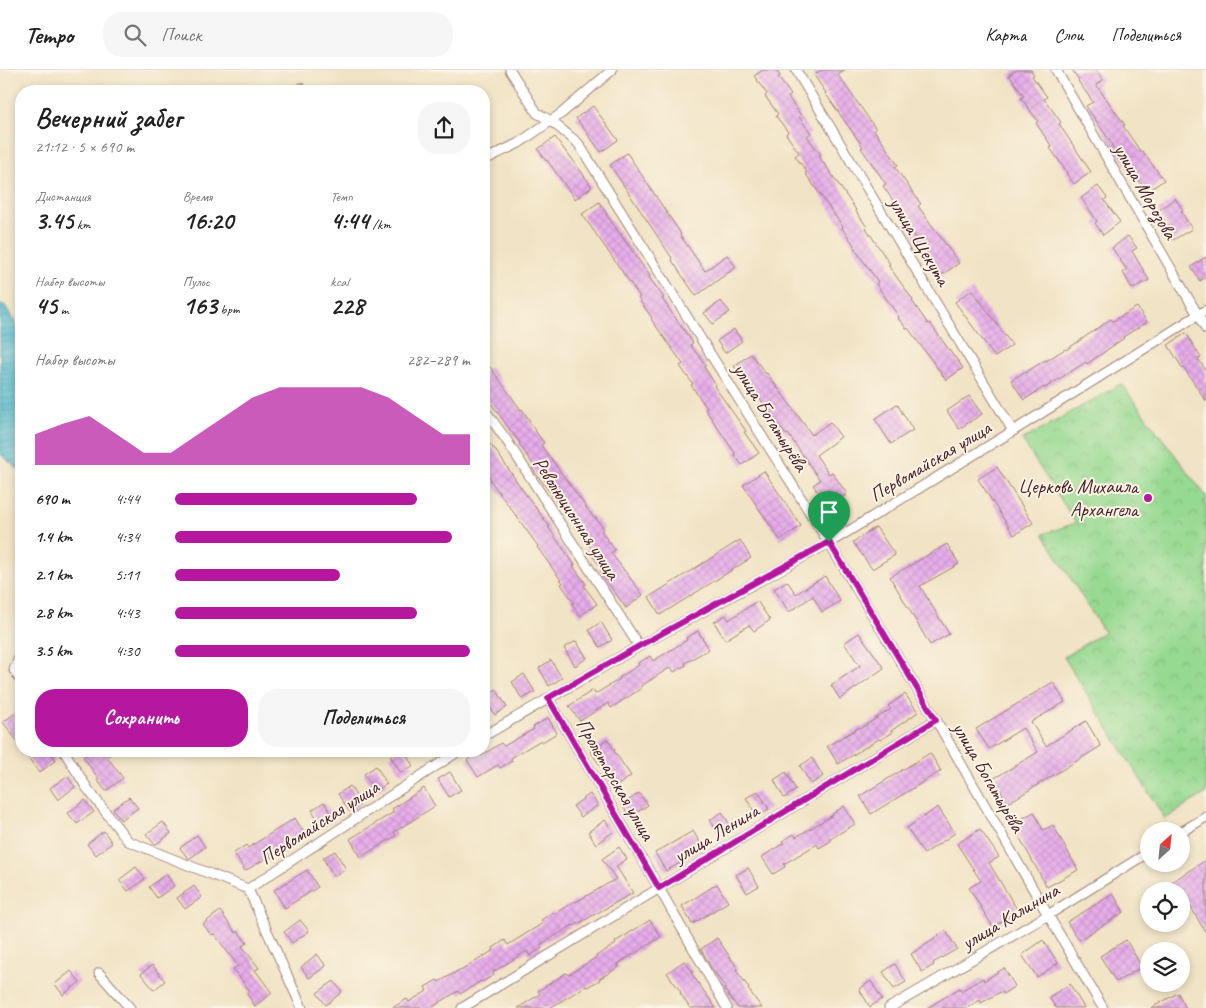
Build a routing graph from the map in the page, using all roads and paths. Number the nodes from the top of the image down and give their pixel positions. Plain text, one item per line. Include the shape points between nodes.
1 (510, 70) edge
2 (612, 70) edge
3 (796, 70) edge
4 (1056, 70) edge
5 (551, 120) junction
6 (490, 157) edge
7 (1202, 312) edge
8 (1206, 329) edge
9 (490, 418) edge
10 (1013, 431) junction
11 (829, 542) junction
12 (639, 646) junction
13 (548, 698) junction
14 (936, 720) junction
15 (490, 732) edge
16 (68, 757) edge
17 (450, 757) edge
18 (1206, 817) edge
19 (1190, 827) edge
20 (1140, 858) edge
21 (659, 888) junction
22 (248, 889) junction
23 (1048, 915) junction
24 (99, 973) dead end
25 (130, 1008) edge
26 (302, 1008) edge
27 (462, 1008) edge
28 (727, 1008) edge
29 (889, 1008) edge
30 (1103, 1008) edge

1 - 5 street, улица Богатырёва via 537,112
2 - 5 street
3 - 10 street, улица Щекута
4 - 7 street, улица Морозова
5 - 6 street via 519,143
5 - 11 street, улица Богатырёва via 578,142
7 - 8 street, улица Морозова
7 - 10 street, Первомайская улица
9 - 12 street, Революционная улица
10 - 11 street, Первомайская улица
11 - 12 street, Первомайская улица
11 - 14 street, улица Богатырёва
12 - 13 street, Первомайская улица
13 - 15 street, Первомайская улица
13 - 21 street, Пролетарская улица
14 - 21 street, улица Ленина
14 - 23 street, улица Богатырёва
16 - 22 street via 128,841
17 - 22 street, Первомайская улица
18 - 19 street
20 - 23 street, улица Калинина
21 - 27 street, улица Ленина
21 - 28 street, Пролетарская улица
22 - 26 street
23 - 29 street, улица Калинина
23 - 30 street, улица Богатырёва
24 - 25 street

